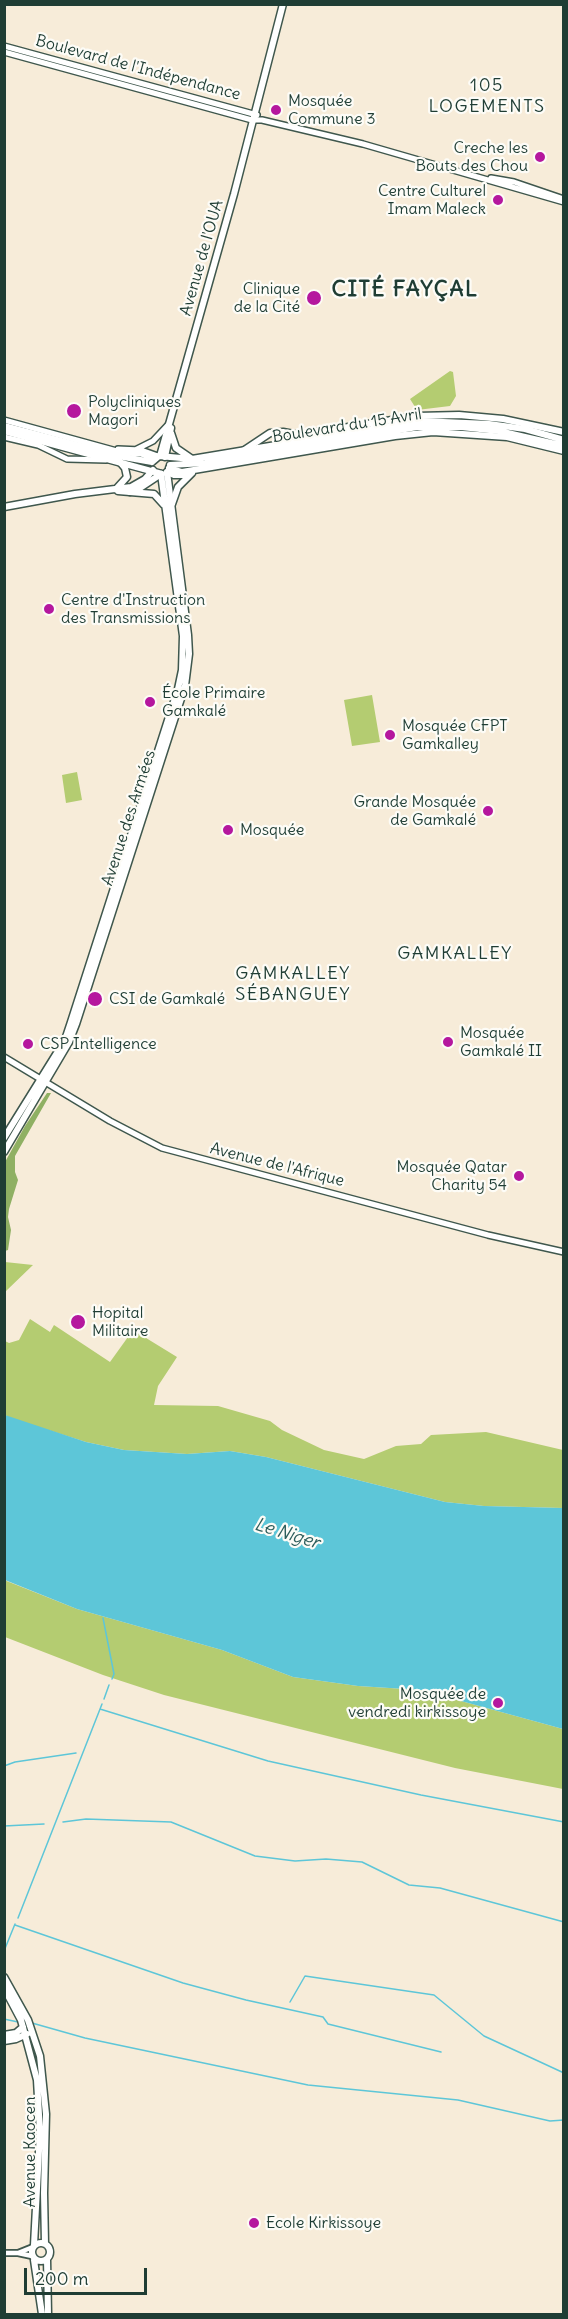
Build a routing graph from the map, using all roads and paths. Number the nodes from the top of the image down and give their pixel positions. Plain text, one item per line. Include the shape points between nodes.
1 (283, 4) edge
2 (4, 46) edge
3 (4, 52) edge
4 (253, 117) junction
5 (564, 201) edge
6 (4, 420) edge
7 (170, 426) junction
8 (4, 428) edge
9 (564, 432) edge
10 (4, 437) edge
11 (564, 440) edge
12 (564, 446) edge
13 (114, 449) junction
14 (135, 450) junction
15 (564, 451) edge
16 (243, 452) junction
17 (158, 458) junction
18 (192, 459) junction
19 (117, 460) junction
20 (138, 460) junction
21 (204, 466) junction
22 (153, 470) junction
23 (167, 470) junction
24 (192, 473) junction
25 (115, 490) junction
26 (130, 492) junction
27 (4, 507) edge
28 (168, 507) junction
29 (4, 1057) edge
30 (43, 1080) junction
31 (4, 1138) edge
32 (4, 1152) edge
33 (564, 1252) edge
34 (4, 1977) edge
35 (4, 1988) edge
36 (26, 2024) junction
37 (4, 2035) edge
38 (26, 2035) junction
39 (16, 2039) junction
40 (4, 2041) edge
41 (30, 2049) junction
42 (45, 2244) junction
43 (34, 2246) junction
44 (4, 2253) edge
45 (18, 2253) junction
46 (33, 2258) junction
47 (47, 2259) junction
48 (42, 2314) edge
49 (48, 2314) edge

1 - 4 main road, Avenue de l'OUA
2 - 4 main road, Boulevard de l'Indépendance
3 - 4 main road, Boulevard de l'Indépendance
4 - 5 main road, Boulevard de l'Indépendance via 514,182
4 - 7 main road, Avenue de l'OUA
6 - 13 main road
7 - 14 main road
7 - 17 main road, Avenue de l'OUA
7 - 18 main road via 176,448
8 - 19 main road
8 - 20 main road, Boulevard du 15 Avril
9 - 16 main road, Boulevard du 15 Avril via 503,419 417,416 299,435 270,433
10 - 19 main road via 72,460
11 - 16 main road, Boulevard du 15 Avril via 489,424 420,421
12 - 21 main road, Boulevard du 15 Avril via 506,432 417,427
13 - 14 main road
13 - 17 main road
14 - 17 main road
15 - 21 main road, Boulevard du 15 Avril via 507,437 433,432
16 - 18 main road, Boulevard du 15 Avril
17 - 18 main road, Boulevard du 15 Avril
17 - 20 main road, Boulevard du 15 Avril
17 - 22 main road, Avenue de l'OUA
17 - 23 main road
19 - 20 main road
19 - 22 main road
19 - 25 main road via 127,477
21 - 23 main road, Boulevard du 15 Avril via 182,472
21 - 24 main road, Boulevard du 15 Avril
22 - 23 main road
22 - 25 main road via 137,484
23 - 24 main road, Boulevard du 15 Avril via 178,476
23 - 26 main road
23 - 28 main road, Avenue des Armées
24 - 28 main road via 178,486
25 - 26 main road
25 - 27 main road
26 - 28 main road via 154,494
28 - 30 main road, Avenue des Armées via 183,636 178,689 71,1022
29 - 30 main road, Avenue de l'Afrique
30 - 31 main road, Avenue des Armées
30 - 32 main road, Avenue des Armées
30 - 33 main road, Avenue de l'Afrique via 147,1142 185,1156
34 - 36 main road
35 - 36 main road
36 - 37 main road via 16,2033
36 - 38 main road, Avenue Kaocen
36 - 42 main road, Avenue Kaocen via 40,2056 46,2114
38 - 39 main road
38 - 41 main road, Avenue Kaocen
39 - 40 main road
39 - 41 main road
41 - 43 main road, Avenue Kaocen via 37,2080 40,2132
42 - 43 main road
42 - 47 main road via 50,2251
43 - 45 street
43 - 46 main road
44 - 45 street
45 - 46 street
46 - 47 main road via 40,2262
46 - 48 main road
47 - 49 main road

